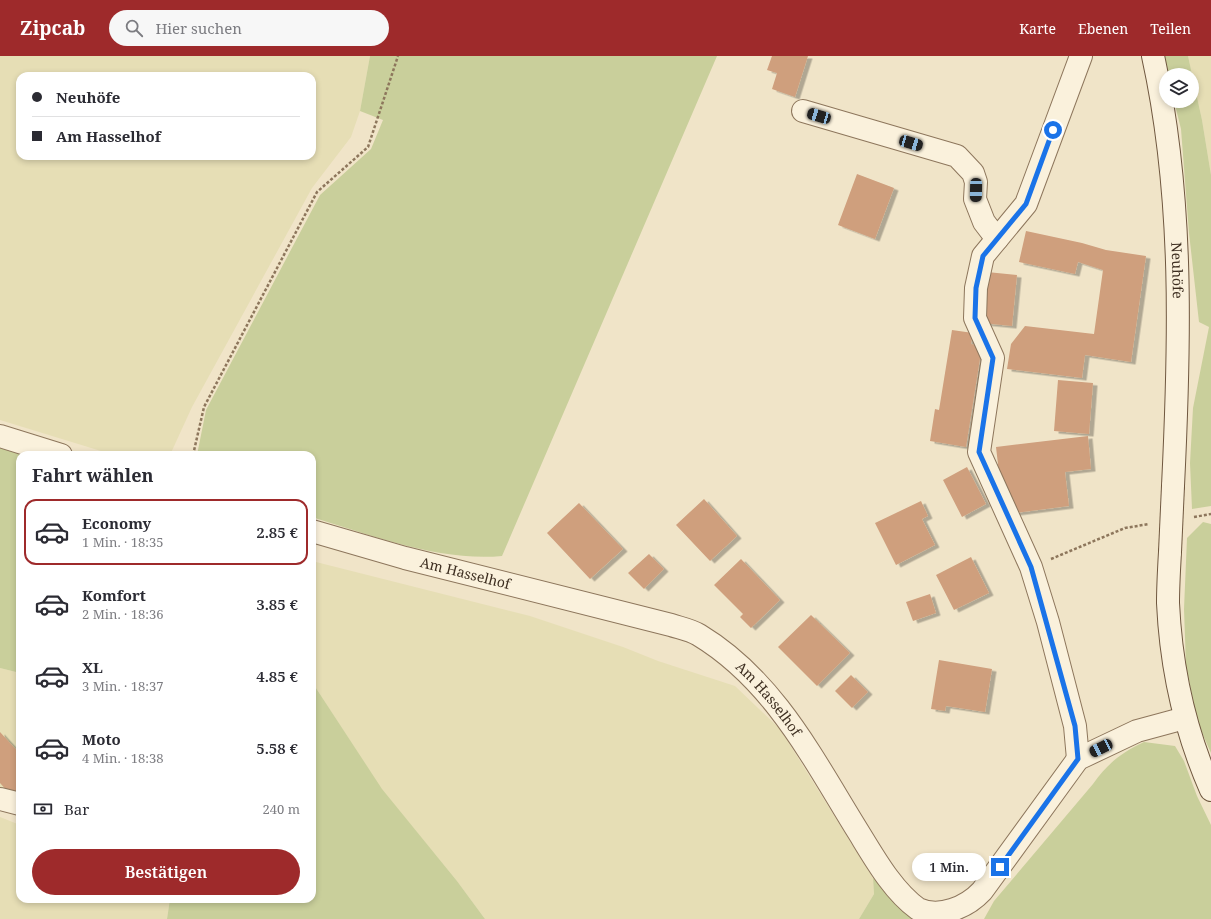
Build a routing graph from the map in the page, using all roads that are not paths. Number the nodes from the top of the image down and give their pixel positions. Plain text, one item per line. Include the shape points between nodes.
1 (1081, 56) edge
2 (1153, 56) edge
3 (803, 111) dead end
4 (997, 239) junction
5 (0, 436) edge
6 (48, 451) edge
7 (316, 532) edge
8 (1185, 718) junction
9 (1078, 759) junction
10 (1211, 790) edge
11 (0, 799) edge
12 (16, 803) edge

1 - 4 street via 1026,204
2 - 8 street, Neuhöfe, bridge via 1166,128 1178,260 1177,395 1168,602 1172,647
3 - 4 street via 957,156 972,173 976,182 975,199 984,222
4 - 9 street via 983,256 976,288 975,318 993,358 979,452 1031,567 1075,726
5 - 6 street
7 - 9 street, Am Hasselhof via 413,560 671,625 698,635 757,682 789,719 884,874 919,910 934,915 955,911 971,903
8 - 9 street via 1137,731
8 - 10 street, Neuhöfe
11 - 12 street

